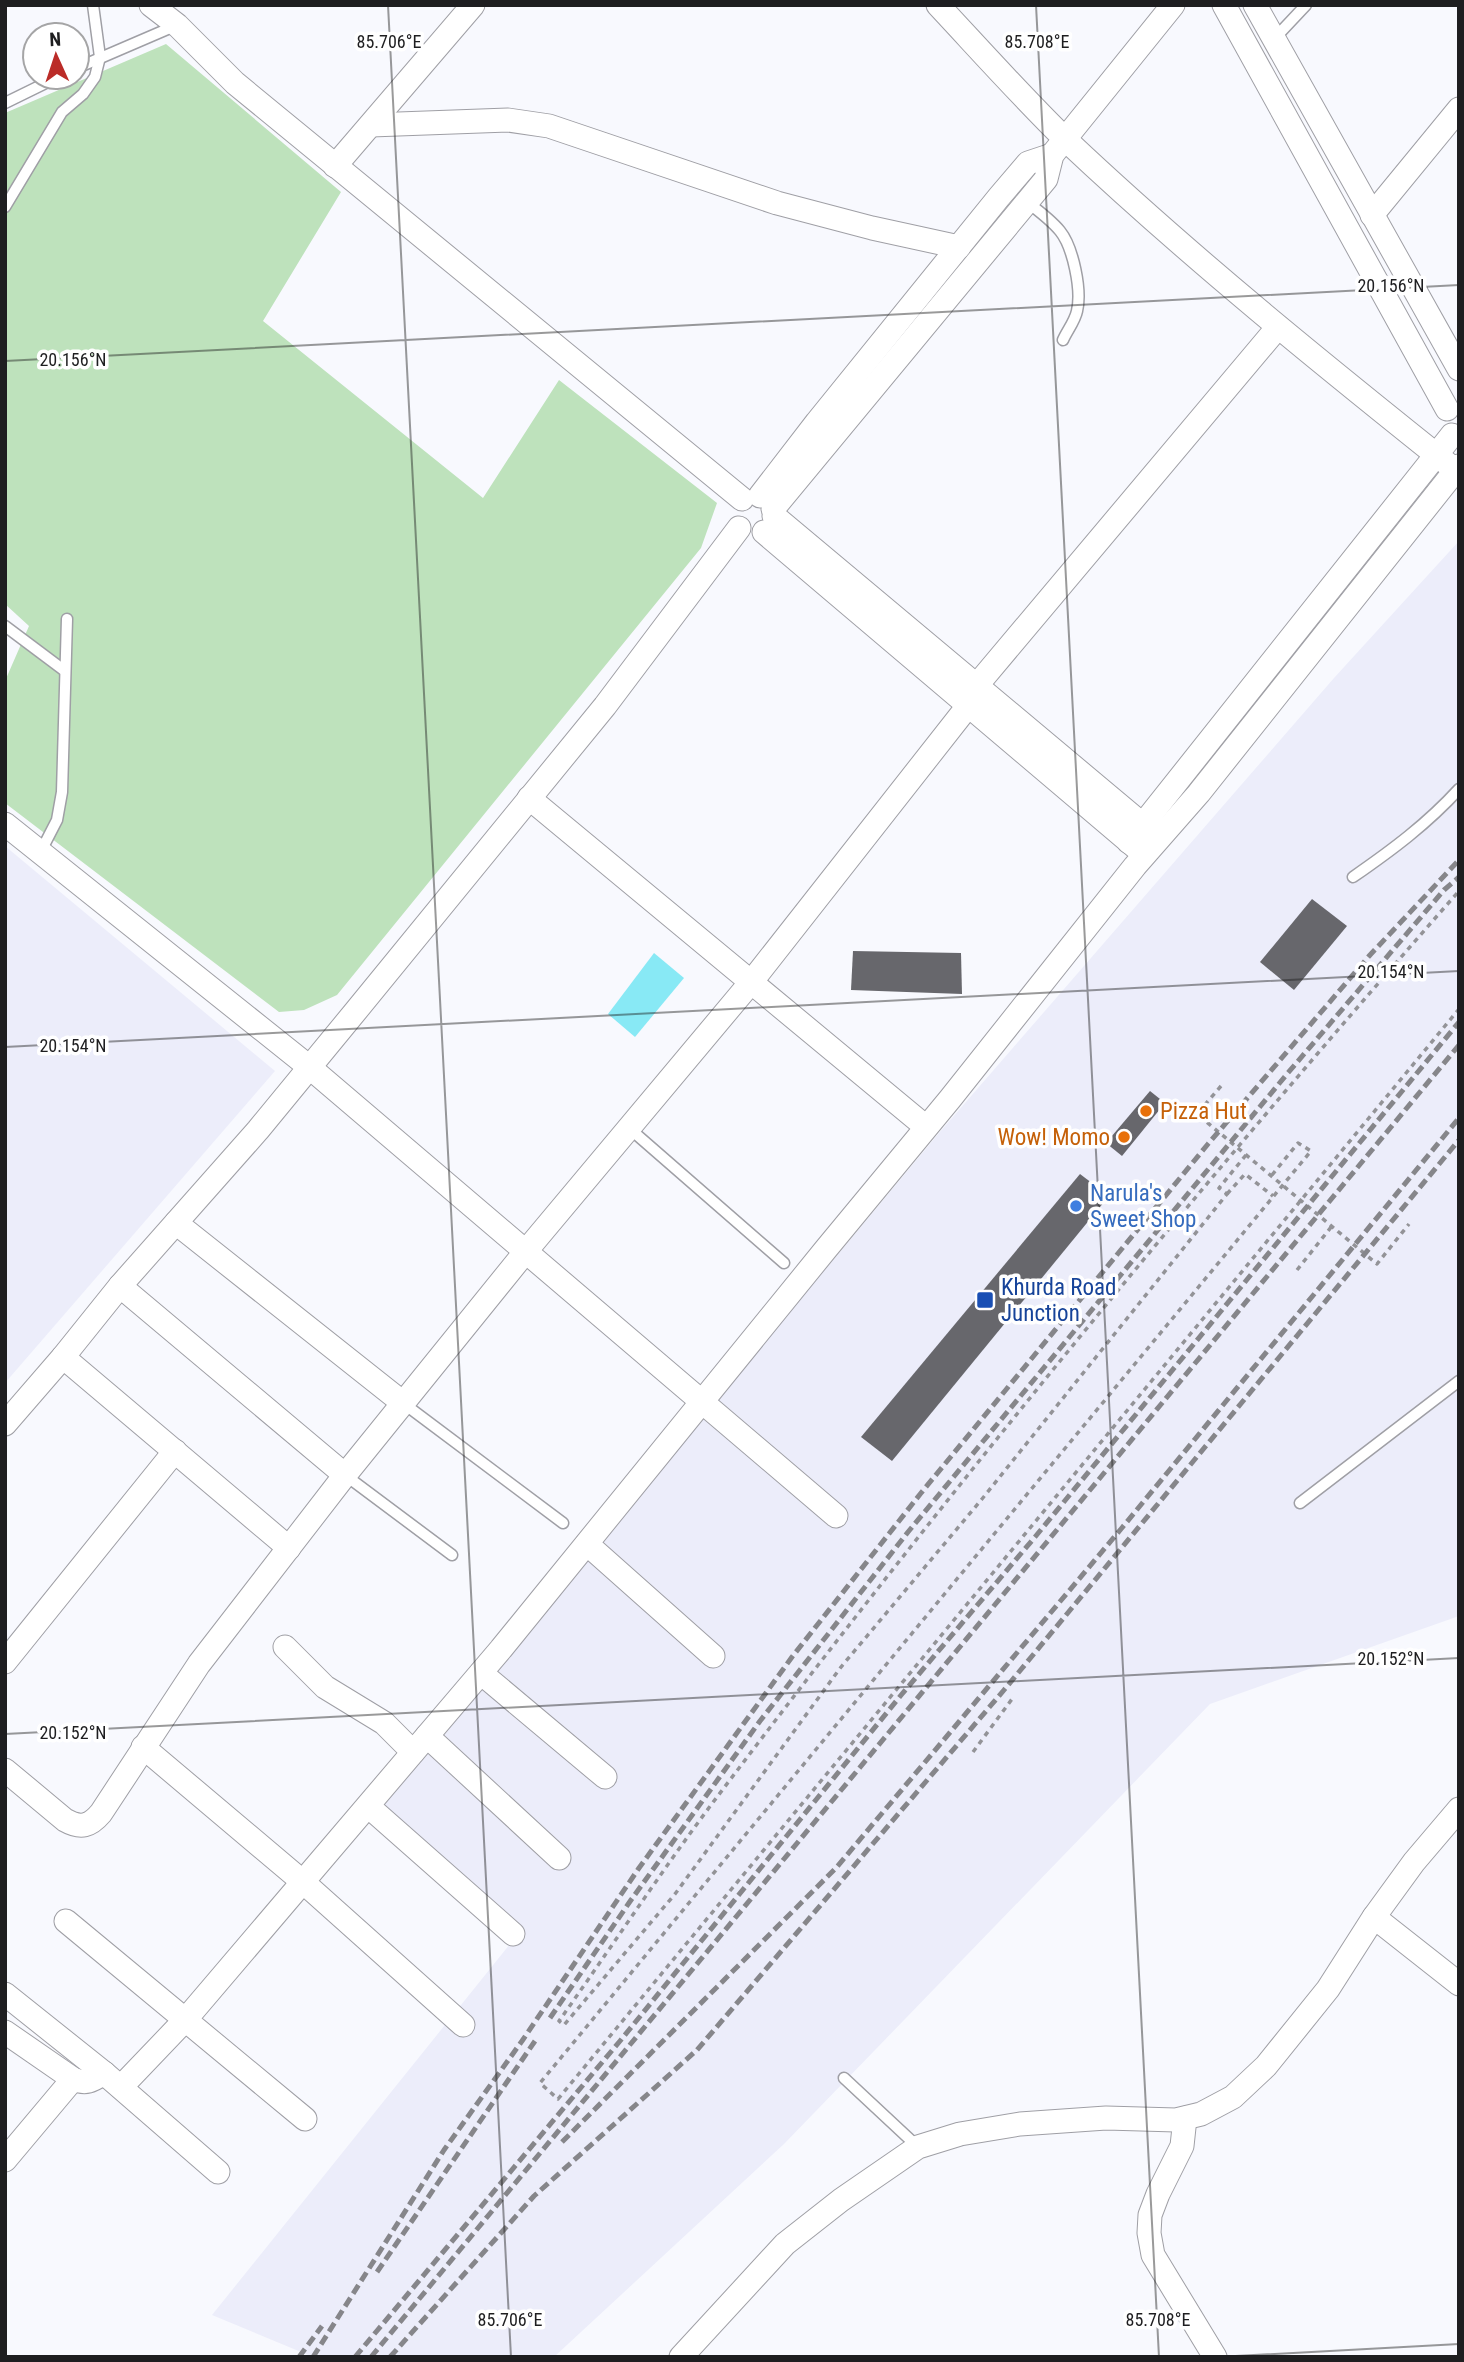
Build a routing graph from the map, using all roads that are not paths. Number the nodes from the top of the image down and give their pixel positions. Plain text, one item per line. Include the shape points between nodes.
1 (93, 5) edge
2 (151, 5) edge
3 (472, 5) edge
4 (938, 5) edge
5 (1173, 5) edge
6 (1224, 5) edge
7 (1255, 5) edge
8 (1306, 5) edge
9 (177, 26) junction
10 (1274, 39) junction
11 (100, 57) junction
12 (91, 61) edge
13 (29, 91) edge
14 (5, 103) edge
15 (1459, 109) edge
16 (370, 125) junction
17 (1058, 147) junction
18 (335, 166) junction
19 (1027, 202) junction
20 (5, 207) edge
21 (1372, 215) junction
22 (959, 247) junction
23 (1278, 327) junction
24 (1063, 340) dead end
25 (1459, 369) edge
26 (1453, 403) edge
27 (1455, 437) edge
28 (1437, 456) junction
29 (1458, 470) edge
30 (763, 511) junction
31 (68, 620) dead end
32 (5, 626) edge
33 (65, 671) junction
34 (973, 696) junction
35 (1459, 789) edge
36 (529, 798) junction
37 (5, 824) edge
38 (1144, 840) junction
39 (40, 853) junction
40 (1353, 877) dead end
41 (751, 981) junction
42 (308, 1066) junction
43 (926, 1127) junction
44 (629, 1128) junction
45 (176, 1223) junction
46 (526, 1251) junction
47 (783, 1263) dead end
48 (120, 1286) junction
49 (63, 1357) junction
50 (1459, 1381) edge
51 (403, 1403) junction
52 (701, 1403) junction
53 (5, 1423) edge
54 (175, 1451) junction
55 (345, 1475) junction
56 (1300, 1503) dead end
57 (836, 1516) dead end
58 (563, 1523) dead end
59 (587, 1544) junction
60 (289, 1548) junction
61 (452, 1555) dead end
62 (285, 1647) dead end
63 (713, 1656) dead end
64 (5, 1662) edge
65 (481, 1673) junction
66 (420, 1744) junction
67 (144, 1747) junction
68 (5, 1770) edge
69 (605, 1777) dead end
70 (368, 1806) junction
71 (1459, 1809) edge
72 (559, 1858) dead end
73 (303, 1882) junction
74 (1374, 1917) junction
75 (66, 1921) dead end
76 (513, 1934) dead end
77 (1459, 1984) edge
78 (5, 1994) edge
79 (186, 2019) junction
80 (463, 2025) dead end
81 (5, 2032) edge
82 (844, 2078) dead end
83 (73, 2079) junction
84 (113, 2080) junction
85 (1185, 2118) junction
86 (305, 2119) dead end
87 (918, 2147) junction
88 (5, 2160) edge
89 (218, 2172) dead end
90 (681, 2357) edge
91 (1215, 2357) edge

1 - 11 lane
2 - 9 street
3 - 16 street
4 - 17 street
5 - 17 street
6 - 26 street
7 - 10 street
8 - 10 lane
9 - 11 lane
9 - 18 street via 235,83
10 - 21 street
11 - 12 lane
11 - 20 lane via 95,77 62,112
13 - 14 lane
15 - 21 street
16 - 18 street
16 - 22 street via 508,120 549,126 777,203
17 - 19 street via 1046,179
17 - 22 street via 1028,163
17 - 23 street
18 - 30 street
19 - 24 lane via 1062,232 1069,247 1078,297 1077,312
19 - 30 street
21 - 25 street
22 - 30 street via 817,422
23 - 28 street
23 - 34 street
26 - 27 street via 1446,425
27 - 28 street
28 - 29 street
28 - 38 street
29 - 38 street via 1199,793
30 - 34 street
30 - 36 street via 751,535 739,528
31 - 33 lane
32 - 33 lane
33 - 39 lane via 62,792 57,820
34 - 38 street
34 - 41 street
35 - 40 lane via 1405,840
36 - 41 street
36 - 42 street
37 - 39 street
38 - 43 street
39 - 42 street
41 - 43 street
41 - 44 street
42 - 45 street
42 - 46 street
43 - 52 street
44 - 46 street
44 - 47 lane
45 - 48 street
45 - 51 street
46 - 51 street
46 - 52 street
48 - 49 street
48 - 55 street
49 - 53 street
49 - 54 street
50 - 56 lane
51 - 55 street
51 - 58 lane
52 - 57 street
52 - 59 street
54 - 60 street
54 - 64 street
55 - 60 street
55 - 61 lane
59 - 63 street
59 - 65 street
60 - 67 street via 199,1664
62 - 66 street via 325,1687
65 - 66 street
65 - 69 street
66 - 70 street
66 - 72 street
67 - 68 street via 101,1812 85,1826 65,1820
67 - 73 street
70 - 73 street
70 - 76 street
71 - 74 street
73 - 79 street
73 - 80 street
74 - 77 street
74 - 85 street via 1328,1989 1266,2066 1233,2097
75 - 79 street
78 - 84 street
79 - 84 street
79 - 86 street
81 - 83 street
82 - 87 lane
83 - 84 street via 82,2083
83 - 88 street
84 - 89 street
85 - 87 street via 1020,2124
85 - 91 street via 1182,2147 1158,2194 1149,2233 1153,2255
87 - 90 street via 785,2244

